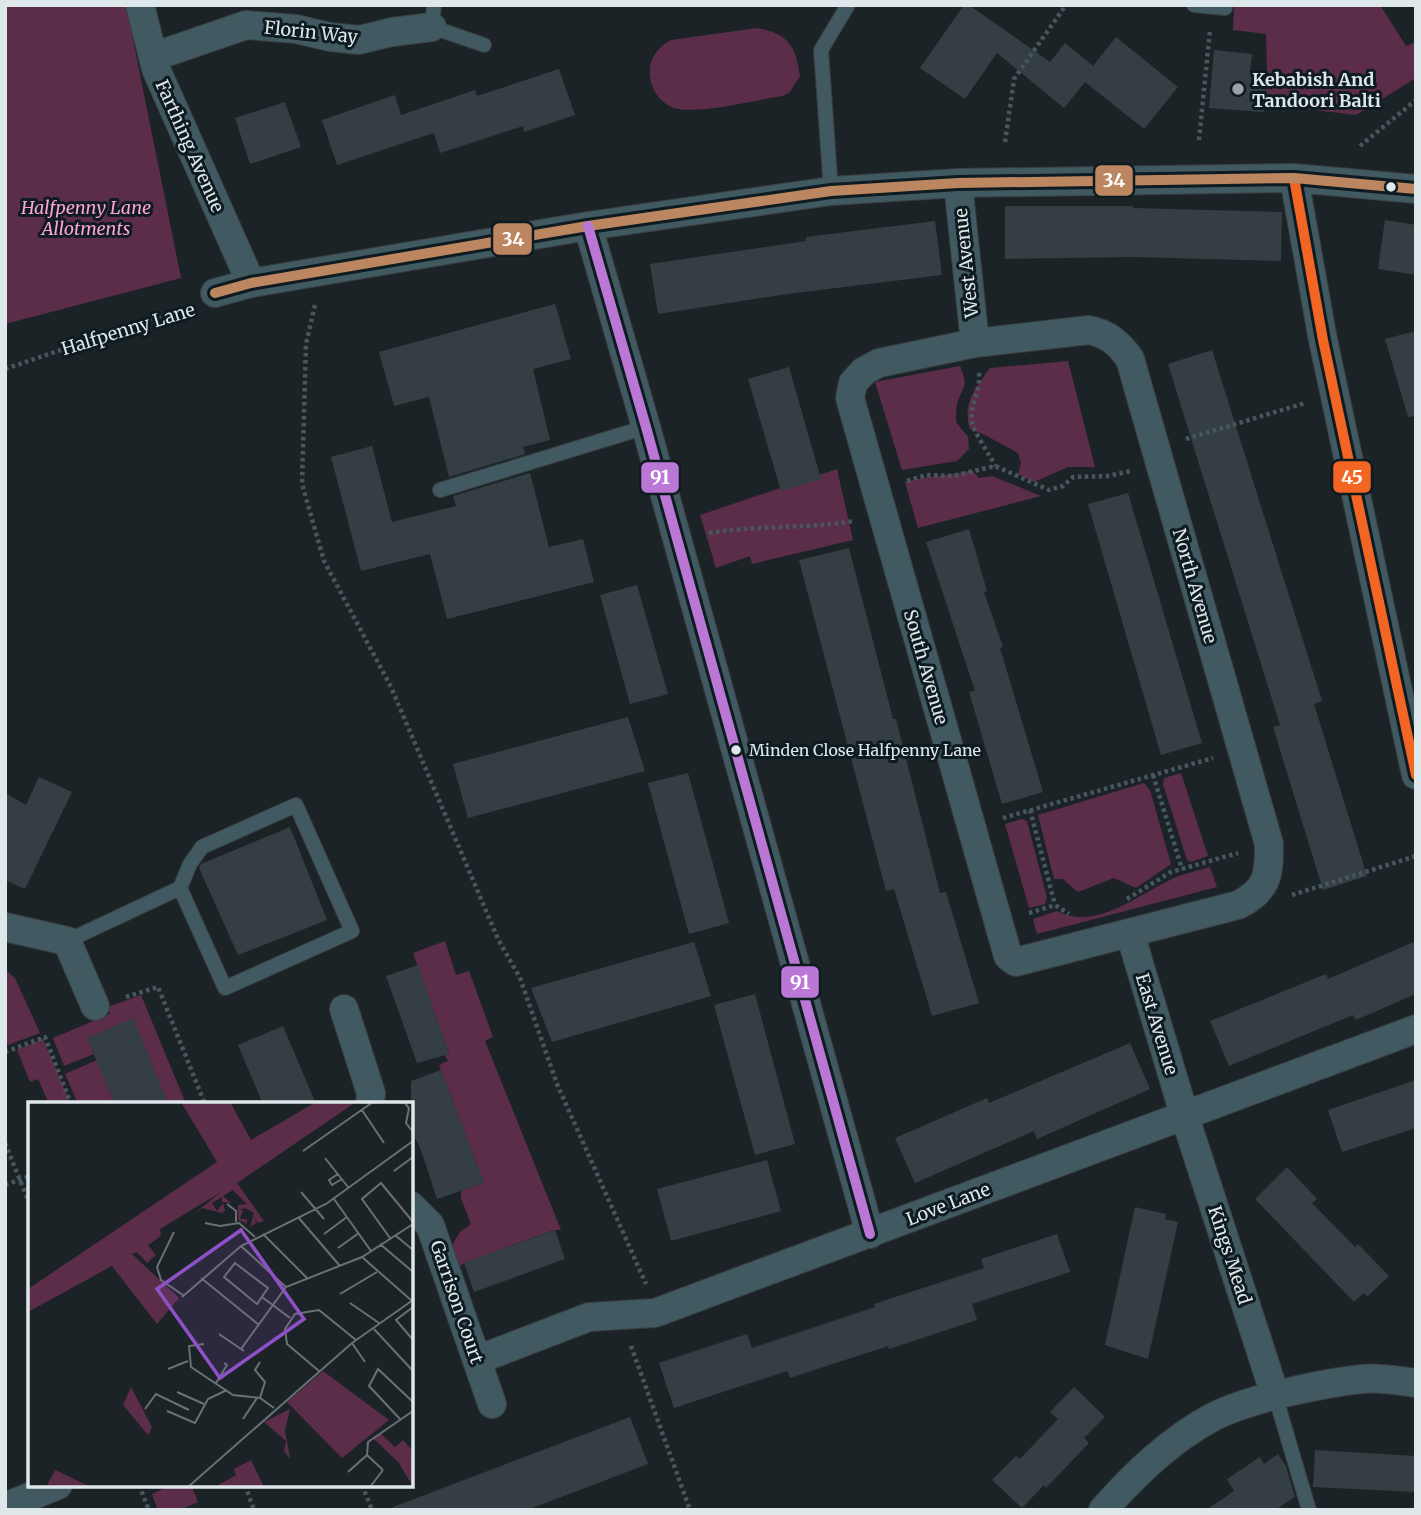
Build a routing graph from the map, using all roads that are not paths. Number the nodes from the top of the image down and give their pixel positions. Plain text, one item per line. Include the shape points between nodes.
1 (140, 5) edge
2 (848, 5) edge
3 (1194, 5) edge
4 (1218, 7) edge
5 (433, 16) edge
6 (484, 45) dead end
7 (153, 57) junction
8 (1294, 178) junction
9 (958, 183) junction
10 (1416, 189) edge
11 (831, 191) junction
12 (588, 226) junction
13 (251, 283) junction
14 (215, 293) road end
15 (1109, 337) joint
16 (975, 343) junction
17 (879, 363) joint
18 (646, 427) junction
19 (440, 490) dead end
20 (1416, 775) edge
21 (180, 888) junction
22 (5, 927) edge
23 (1130, 933) junction
24 (67, 941) junction
25 (95, 1006) road end
26 (344, 1009) dead end
27 (1416, 1029) edge
28 (370, 1102) edge
29 (1184, 1114) junction
30 (413, 1208) edge
31 (870, 1234) junction
32 (477, 1360) junction
33 (1416, 1383) edge
34 (1275, 1395) junction
35 (492, 1404) dead end
36 (53, 1487) edge
37 (5, 1507) edge
38 (1103, 1510) edge
39 (1309, 1510) edge

1 - 7 street, Farthing Avenue
2 - 11 lane via 821,50
3 - 4 lane
5 - 6 lane, Florin Way
5 - 7 street, Florin Way via 359,40 246,25
7 - 13 street, Farthing Avenue
8 - 9 street, Halfpenny Lane
8 - 10 street, Halfpenny Lane
8 - 20 street via 1334,394
9 - 11 street, Halfpenny Lane
9 - 16 street, West Avenue
11 - 12 street, Halfpenny Lane
12 - 13 street, Halfpenny Lane
12 - 18 street
13 - 14 street, Halfpenny Lane
15 - 16 street, West Avenue via 1089,330
15 - 23 street, North Avenue via 1129,359 1269,844 1269,870 1252,898
16 - 17 street, West Avenue
17 - 23 street, South Avenue via 853,383 850,398 1008,956 1016,962
18 - 19 lane
18 - 31 street
21 - 21 lane via 202,847 296,805 352,931 225,988
21 - 24 lane
22 - 24 street
23 - 29 street, East Avenue
24 - 25 street
26 - 28 street
27 - 29 street, Love Lane
29 - 31 street, Love Lane
29 - 34 street, Kings Mead
30 - 32 street, Garrison Court via 430,1225
31 - 32 street, Love Lane via 655,1313 589,1317
32 - 35 street, Garrison Court
33 - 34 street via 1364,1378
34 - 38 street via 1214,1416 1175,1441 1133,1475
34 - 39 lane
36 - 37 street

